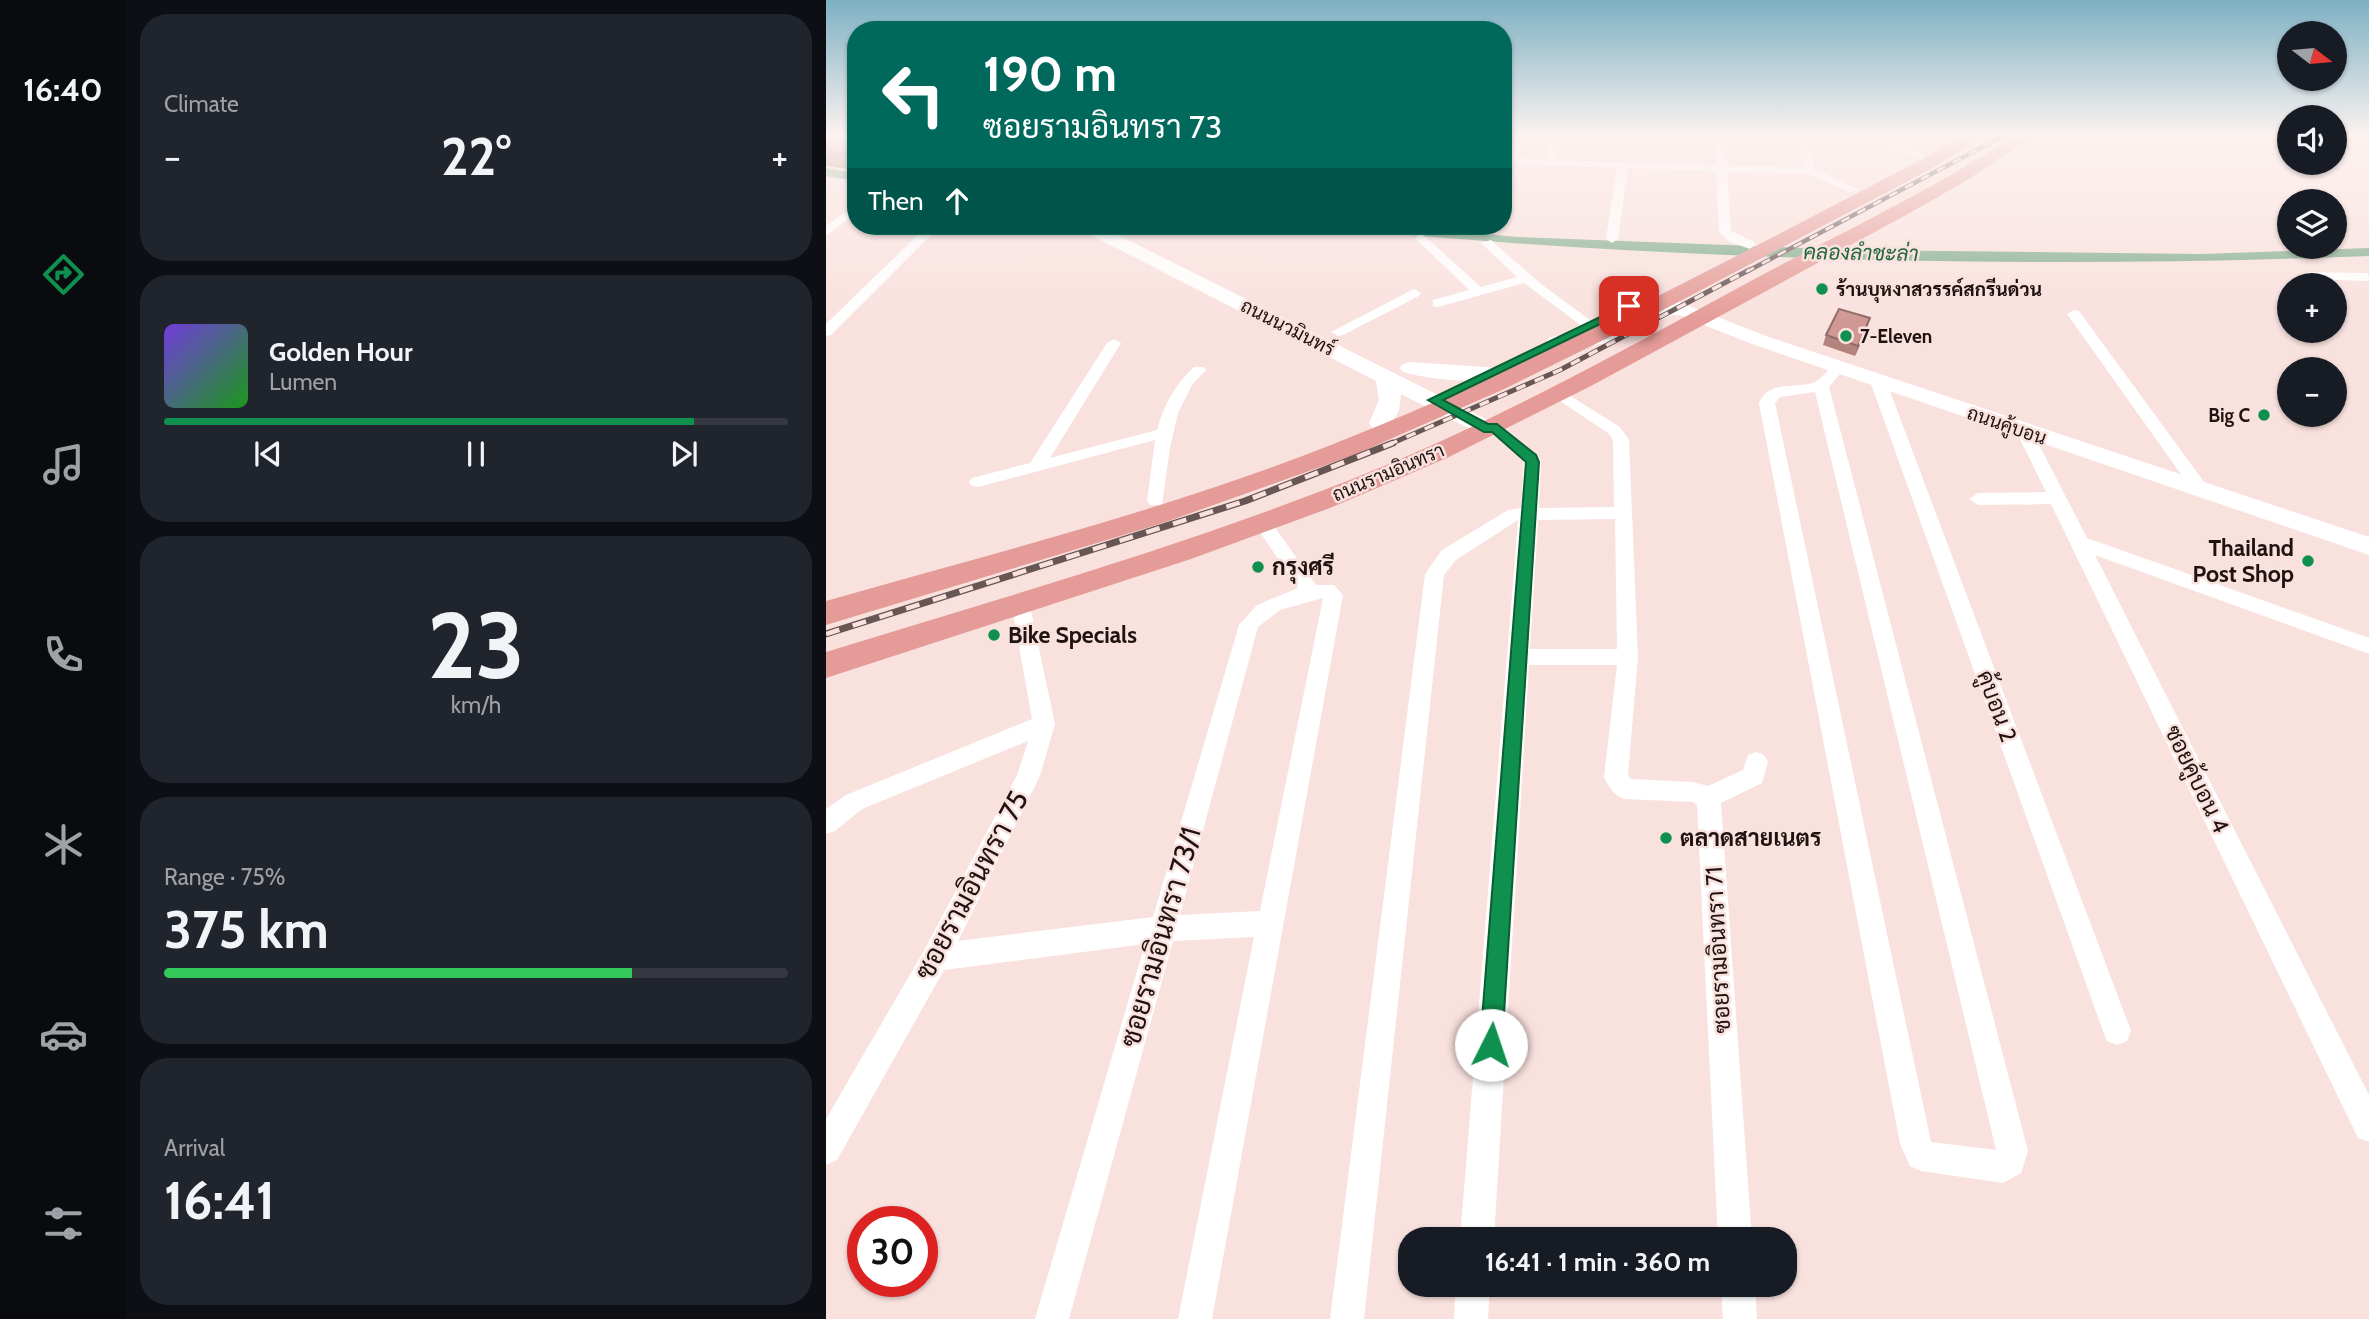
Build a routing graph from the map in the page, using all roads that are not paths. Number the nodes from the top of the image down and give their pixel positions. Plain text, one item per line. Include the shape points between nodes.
1 (1618, 198) edge
2 (1724, 198) edge
3 (1866, 198) edge
4 (1867, 198) edge
5 (1867, 198) edge
6 (1921, 198) edge
7 (847, 214) edge
8 (826, 232) edge
9 (925, 235) edge
10 (1105, 235) edge
11 (1144, 235) edge
12 (1421, 237) dead end
13 (1612, 239) dead end
14 (1487, 243) dead end
15 (1748, 246) junction
16 (1717, 262) junction
17 (2347, 275) edge
18 (2369, 275) edge
19 (1525, 279) junction
20 (1758, 287) junction
21 (1478, 292) junction
22 (1414, 293) dead end
23 (1649, 296) junction
24 (1438, 303) dead end
25 (1691, 314) junction
26 (2074, 314) dead end
27 (1591, 326) junction
28 (826, 332) edge
29 (1338, 332) junction
30 (1556, 342) junction
31 (1114, 343) dead end
32 (1524, 357) junction
33 (1839, 367) junction
34 (1410, 368) junction
35 (1199, 370) dead end
36 (1494, 372) junction
37 (1385, 375) junction
38 (1878, 381) junction
39 (1821, 386) junction
40 (1566, 391) junction
41 (1443, 396) junction
42 (1374, 425) junction
43 (1496, 426) junction
44 (2024, 431) junction
45 (1163, 433) junction
46 (1036, 467) junction
47 (1388, 474) junction
48 (978, 482) dead end
49 (2201, 490) junction
50 (2058, 498) junction
51 (1978, 499) dead end
52 (1157, 501) junction
53 (1529, 513) junction
54 (1625, 513) junction
55 (1262, 522) junction
56 (2081, 543) junction
57 (2369, 546) edge
58 (1311, 592) junction
59 (826, 600) edge
60 (1021, 602) junction
61 (826, 613) edge
62 (2361, 643) edge
63 (826, 649) edge
64 (1518, 657) junction
65 (1628, 657) junction
66 (2369, 661) edge
67 (826, 665) edge
68 (1044, 724) junction
69 (1756, 762) dead end
70 (1707, 797) junction
71 (826, 823) edge
72 (1270, 923) junction
73 (1163, 929) junction
74 (936, 957) junction
75 (2116, 1031) dead end
76 (2369, 1127) edge
77 (826, 1149) edge
78 (1478, 1227) edge
79 (1734, 1227) edge
80 (1472, 1297) edge
81 (1739, 1297) edge
82 (1052, 1319) edge
83 (1195, 1319) edge
84 (1347, 1319) edge
85 (1471, 1319) edge
86 (1740, 1319) edge

1 - 13 street
2 - 15 street via 1725,232
3 - 15 main road, ถนนรามอินทรา
4 - 61 main road, ถนนรามอินทรา via 1558,356 1340,451 1206,498
5 - 63 main road, ถนนรามอินทรา via 1579,370 1442,434 1246,512
6 - 20 main road, ถนนรามอินทรา
7 - 8 street
9 - 28 street
10 - 37 main road, ถนนนวมินทร์
11 - 29 main road, ถนนนวมินทร์
12 - 21 street
14 - 19 street
15 - 16 main road, ถนนรามอินทรา
16 - 20 main road via 1714,273 1725,282
16 - 23 main road, ถนนรามอินทรา
17 - 18 street
19 - 21 street
19 - 27 street
20 - 25 main road, ถนนรามอินทรา
21 - 24 street
22 - 29 street
23 - 25 main road, ถนนคู้บอน
23 - 27 main road, ถนนรามอินทรา
25 - 30 main road via 1668,310 1605,339
25 - 33 main road, ถนนคู้บอน
25 - 40 main road, ถนนรามอินทรา
26 - 49 street
27 - 30 main road, ถนนรามอินทรา
29 - 34 main road, ถนนนวมินทร์
30 - 32 main road, ถนนรามอินทรา
31 - 46 street
32 - 36 main road, ถนนรามอินทรา
32 - 40 main road via 1519,375 1525,382
33 - 38 main road, ถนนคู้บอน
33 - 39 street
34 - 36 main road
34 - 41 main road, ถนนนวมินทร์
35 - 45 street via 1185,382
36 - 41 main road, ถนนรามอินทรา
37 - 41 main road, ถนนนวมินทร์
37 - 42 main road via 1393,394 1388,412
38 - 44 main road, ถนนคู้บอน
38 - 75 street, คู้บอน 2
39 - 39 street via 2012,1151 2010,1162 2003,1167 1930,1158 1921,1155 1916,1144 1767,403 1776,393
40 - 43 main road, ถนนรามอินทรา
40 - 54 street via 1620,435
41 - 42 main road, ถนนรามอินทรา
41 - 43 main road, ถนนนวมินทร์
42 - 47 main road via 1398,438 1402,446 1401,456
42 - 52 main road, ถนนรามอินทรา
43 - 47 main road, ถนนรามอินทรา
43 - 53 street via 1531,457
44 - 49 main road, ถนนคู้บอน
44 - 50 street, ซอยคู้บอน 4
45 - 46 street
45 - 52 street
46 - 48 street
47 - 55 main road, ถนนรามอินทรา
49 - 57 main road, ถนนคู้บอน
50 - 51 street
50 - 56 street, ซอยคู้บอน 4
52 - 59 main road, ถนนรามอินทรา
53 - 54 street
53 - 64 street
53 - 84 street via 1514,514 1449,555 1435,574
54 - 65 street
55 - 58 street
55 - 60 main road, ถนนรามอินทรา
56 - 62 street
56 - 76 street, ซอยคู้บอน 4
58 - 72 street via 1327,590 1334,595
58 - 73 street, ซอยรามอินทรา 73/1 via 1266,608 1249,625
60 - 67 main road, ถนนรามอินทรา
60 - 68 street, ซอยรามอินทรา 75
62 - 66 street
64 - 65 street
64 - 78 street
65 - 70 street via 1616,777 1624,789 1693,792
68 - 71 street via 854,802
68 - 74 street, ซอยรามอินทรา 75 via 1028,776
69 - 70 street via 1754,776
70 - 79 street, ซอยรามอินทรา 71
72 - 73 street
72 - 83 street
73 - 74 street
73 - 82 street, ซอยรามอินทรา 73/1
74 - 77 street, ซอยรามอินทรา 75
80 - 85 street
81 - 86 street

